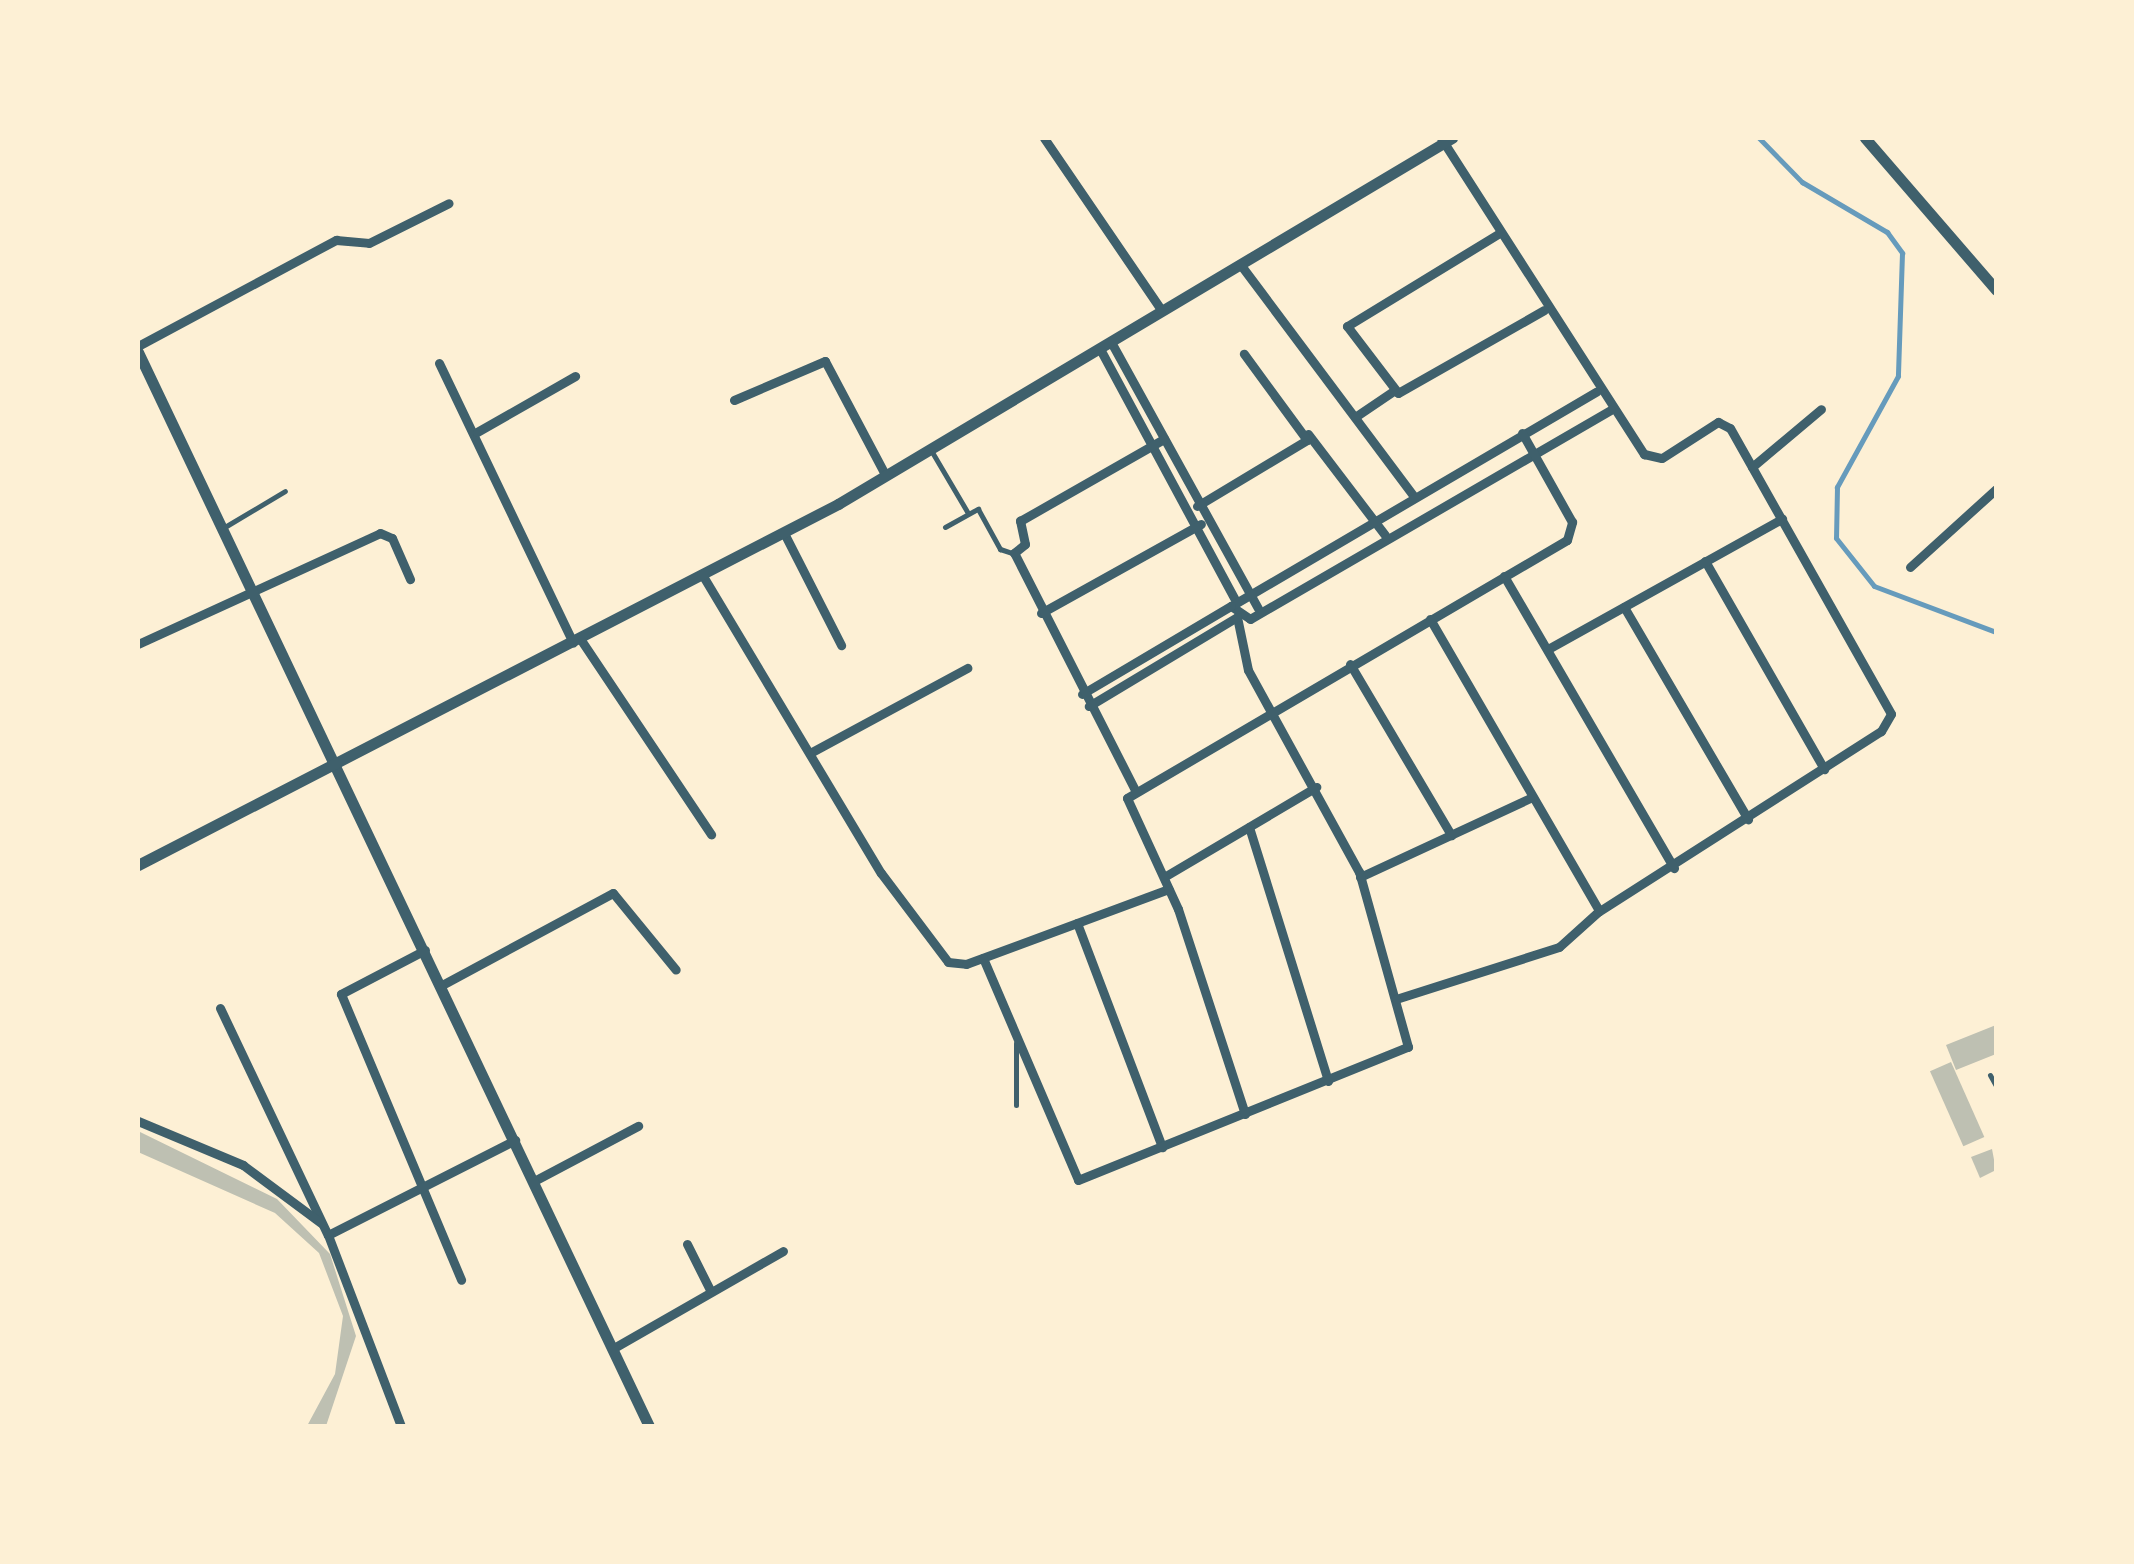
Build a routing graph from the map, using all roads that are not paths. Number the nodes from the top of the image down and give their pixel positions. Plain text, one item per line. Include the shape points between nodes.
1 (1044, 138) edge
2 (1865, 138) edge
3 (1446, 139) edge
4 (449, 204) dead end
5 (1498, 234) junction
6 (1240, 264) junction
7 (1996, 290) edge
8 (1544, 310) junction
9 (1162, 312) junction
10 (1105, 345) junction
11 (138, 349) edge
12 (1244, 354) dead end
13 (439, 362) dead end
14 (575, 376) dead end
15 (1597, 391) junction
16 (1397, 392) junction
17 (734, 400) dead end
18 (1821, 409) dead end
19 (1611, 410) junction
20 (1355, 417) junction
21 (1305, 431) junction
22 (477, 432) junction
23 (1522, 433) junction
24 (1164, 439) junction
25 (1153, 446) junction
26 (930, 450) junction
27 (1534, 453) junction
28 (1752, 467) junction
29 (886, 476) junction
30 (1442, 478) junction
31 (1996, 489) edge
32 (285, 491) dead end
33 (1413, 494) junction
34 (1453, 498) junction
35 (1200, 504) junction
36 (1188, 510) junction
37 (968, 513) junction
38 (1375, 516) junction
39 (1782, 518) junction
40 (1208, 520) junction
41 (1197, 526) junction
42 (945, 527) dead end
43 (222, 529) junction
44 (784, 533) junction
45 (1385, 535) junction
46 (1014, 553) junction
47 (1705, 561) junction
48 (1910, 567) dead end
49 (703, 576) junction
50 (1504, 576) junction
51 (410, 580) dead end
52 (1246, 592) junction
53 (254, 596) junction
54 (1233, 602) junction
55 (1624, 606) junction
56 (1258, 608) junction
57 (1042, 613) junction
58 (1238, 617) junction
59 (1430, 619) junction
60 (578, 642) junction
61 (138, 644) edge
62 (841, 645) dead end
63 (1548, 649) junction
64 (1350, 664) junction
65 (967, 668) dead end
66 (1082, 694) junction
67 (1089, 706) junction
68 (1270, 710) junction
69 (810, 753) junction
70 (340, 767) junction
71 (1824, 769) junction
72 (1316, 787) junction
73 (1135, 790) junction
74 (1530, 798) junction
75 (1748, 819) junction
76 (1249, 827) junction
77 (711, 834) dead end
78 (1451, 835) junction
79 (138, 865) edge
80 (1674, 868) junction
81 (1164, 877) junction
82 (1360, 877) junction
83 (1169, 888) junction
84 (1600, 911) junction
85 (1077, 923) junction
86 (426, 950) junction
87 (983, 958) junction
88 (676, 970) dead end
89 (442, 985) junction
90 (1396, 999) junction
91 (220, 1008) dead end
92 (1016, 1038) junction
93 (1990, 1075) dead end
94 (1328, 1081) junction
95 (1996, 1086) edge
96 (1016, 1105) dead end
97 (1245, 1114) junction
98 (138, 1121) edge
99 (638, 1126) dead end
100 (515, 1140) junction
101 (1162, 1147) junction
102 (534, 1181) junction
103 (420, 1184) junction
104 (323, 1225) junction
105 (328, 1236) junction
106 (687, 1244) dead end
107 (783, 1250) dead end
108 (461, 1280) dead end
109 (710, 1290) junction
110 (612, 1349) junction
111 (401, 1426) edge
112 (648, 1426) edge

1 - 9 street
2 - 7 street
3 - 5 street
3 - 6 street
4 - 11 street via 370,243 336,240
5 - 8 street
5 - 16 street via 1350,317
6 - 9 street
6 - 20 street
8 - 15 street
8 - 16 street
9 - 10 street
10 - 24 street
10 - 25 street
10 - 26 street
11 - 43 street
12 - 21 street
13 - 22 street
14 - 22 street
15 - 19 street
15 - 23 street
16 - 20 street
17 - 29 street via 825,361
18 - 28 street
19 - 27 street
19 - 28 street via 1655,460 1726,424
20 - 33 street
21 - 35 street via 1301,448
21 - 38 street
22 - 60 street via 509,523
23 - 27 street
23 - 30 street
24 - 25 street
24 - 35 street
25 - 36 street
25 - 46 street via 1021,520 1025,544
26 - 29 street
26 - 37 lane
27 - 34 street
27 - 50 street via 1574,531
28 - 39 street
29 - 44 street
30 - 33 street
30 - 34 street
31 - 48 street
32 - 43 lane
33 - 38 street
34 - 45 street
35 - 36 street
35 - 40 street
36 - 41 street
37 - 42 lane
37 - 46 lane via 982,511 1000,549
38 - 45 street
38 - 52 street
39 - 47 street
39 - 71 street via 1892,720
40 - 41 street
40 - 52 street
41 - 54 street
41 - 57 street
43 - 53 street
44 - 49 street
44 - 62 street
45 - 56 street
46 - 57 street
47 - 55 street
47 - 71 street
49 - 60 street
49 - 69 street
50 - 59 street
50 - 63 street
51 - 53 street via 392,538 380,533
52 - 54 street
52 - 56 street
53 - 61 street
53 - 70 street
54 - 58 street
54 - 66 street
55 - 63 street
55 - 75 street
56 - 58 street
57 - 66 street
58 - 67 street
58 - 68 street via 1244,659
59 - 64 street
59 - 74 street
60 - 70 street
60 - 77 street
63 - 80 street
64 - 68 street
64 - 78 street
65 - 69 street
66 - 67 street
67 - 73 street
68 - 72 street
68 - 73 street
69 - 87 street via 931,944 952,964
70 - 79 street
70 - 86 street
71 - 75 street
72 - 76 street
72 - 82 street
73 - 81 street via 1126,804
74 - 78 street
74 - 84 street
75 - 80 street
76 - 81 street
76 - 94 street
78 - 82 street
80 - 84 street
81 - 83 street
82 - 90 street
83 - 85 street
83 - 97 street
84 - 90 street via 1560,947
85 - 87 street
85 - 101 street
86 - 89 street
86 - 103 street via 341,994
87 - 92 street
88 - 89 street via 613,893
89 - 100 street
90 - 94 street via 1408,1038 1405,1050
91 - 104 street
92 - 96 lane
92 - 101 street via 1072,1178
93 - 95 lane
94 - 97 street
97 - 101 street
98 - 104 street via 243,1164
99 - 102 street
100 - 102 street
100 - 103 street
102 - 110 street
103 - 105 street
103 - 108 street
104 - 105 street
105 - 111 street
106 - 109 street
107 - 109 street
109 - 110 street
110 - 112 street

